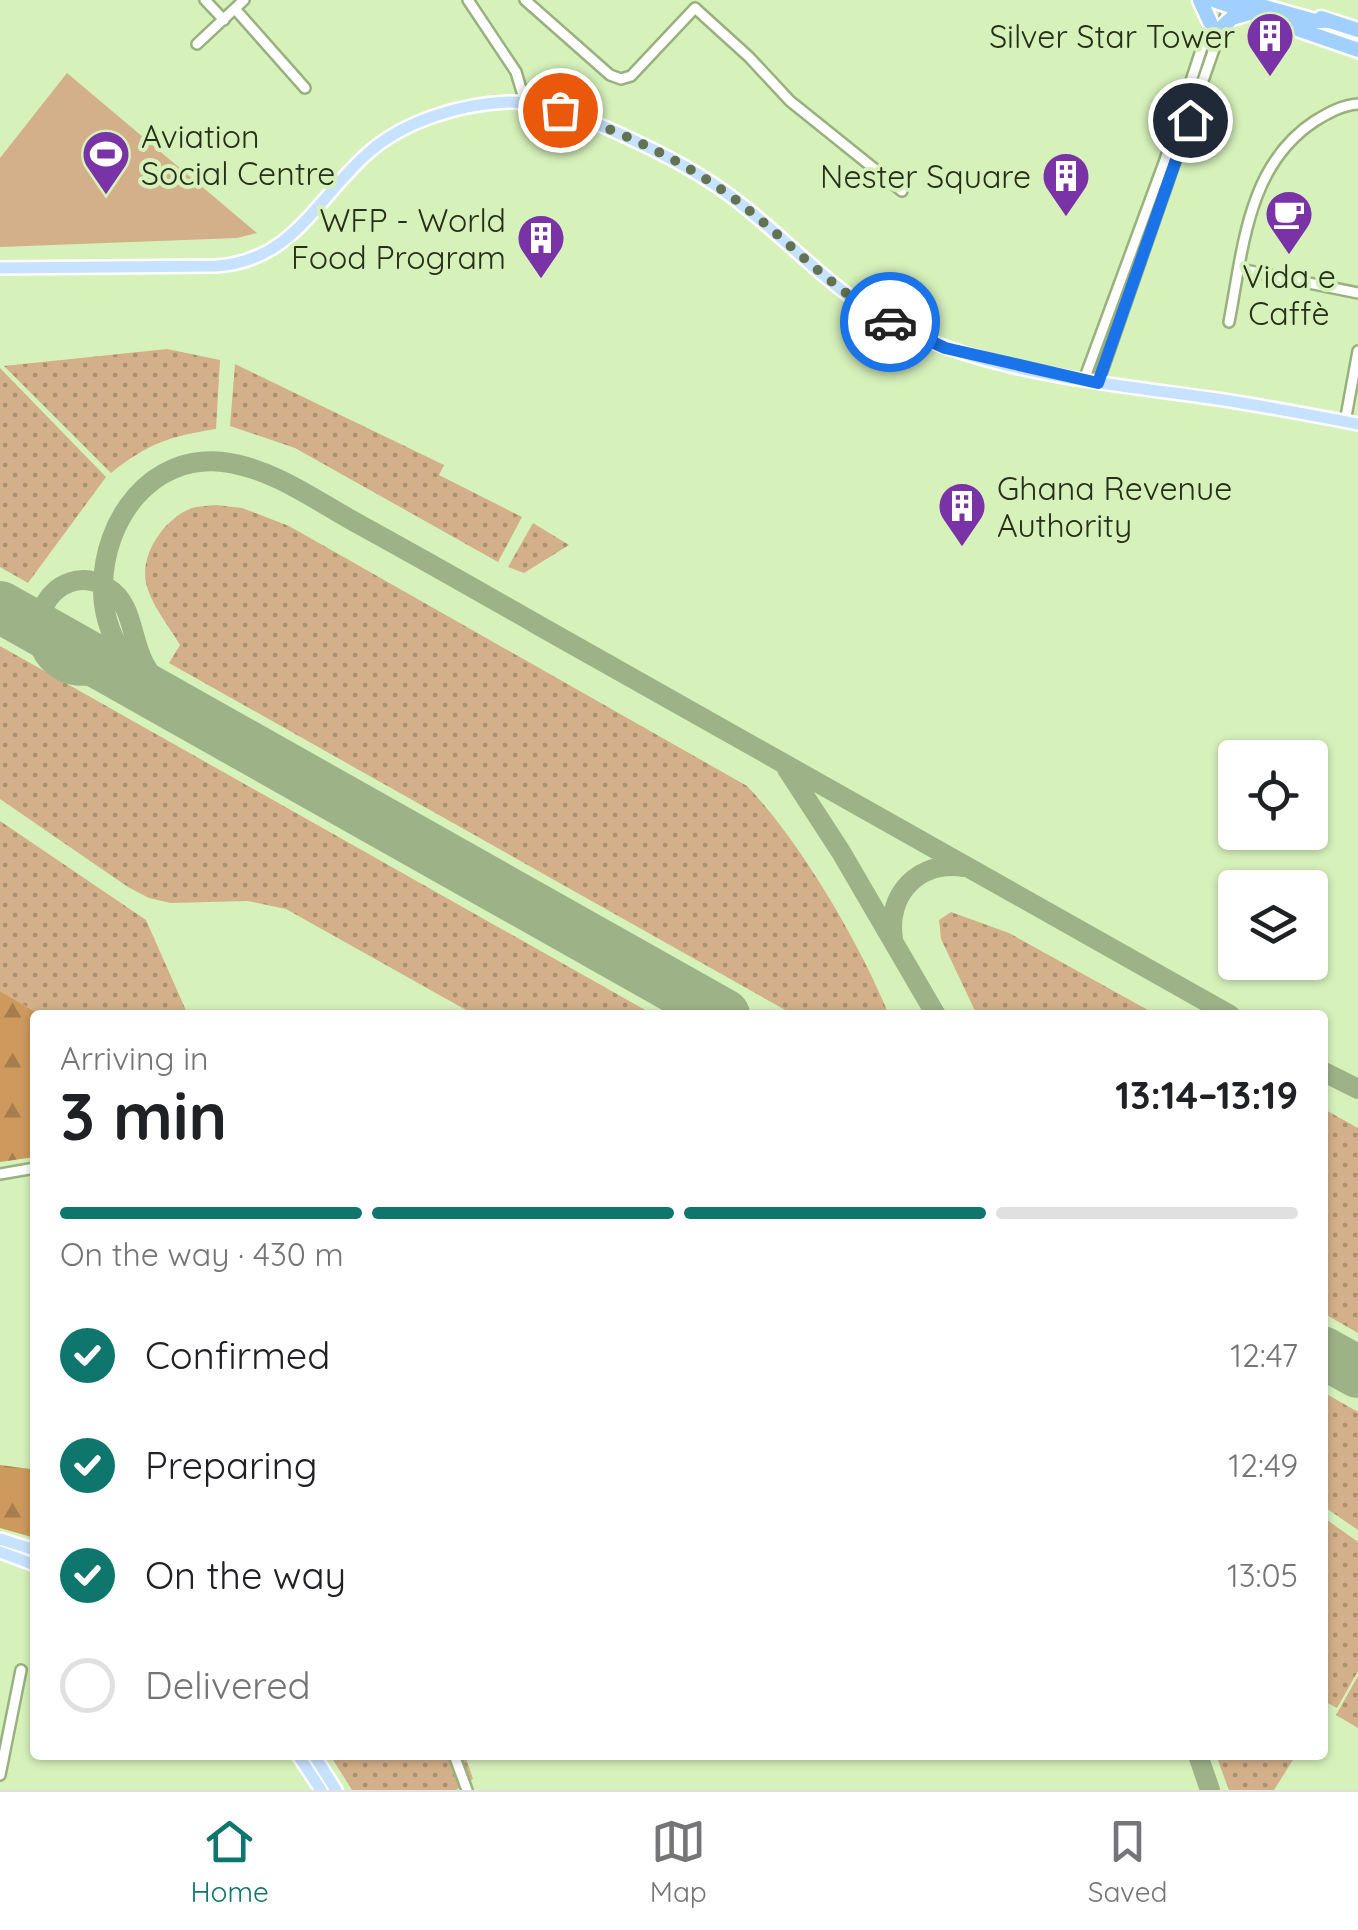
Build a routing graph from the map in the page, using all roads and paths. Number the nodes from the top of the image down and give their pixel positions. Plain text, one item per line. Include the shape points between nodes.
1 (206, 0) edge
2 (244, 0) edge
3 (468, 0) edge
4 (525, 0) edge
5 (1200, 0) edge
6 (1272, 0) edge
7 (1223, 1) edge
8 (236, 10) junction
9 (1250, 13) junction
10 (224, 20) junction
11 (1329, 21) junction
12 (1215, 26) junction
13 (1358, 30) edge
14 (197, 44) dead end
15 (1358, 50) edge
16 (304, 88) dead end
17 (524, 102) junction
18 (1358, 104) edge
19 (902, 191) dead end
20 (0, 268) edge
21 (1240, 269) junction
22 (1358, 293) edge
23 (1229, 322) dead end
24 (1358, 352) edge
25 (1084, 380) junction
26 (1098, 383) junction
27 (1352, 423) edge
28 (30, 1169) edge
29 (0, 1174) edge
30 (0, 1539) edge
31 (30, 1548) edge
32 (0, 1552) edge
33 (30, 1562) edge
34 (20, 1670) dead end
35 (301, 1760) edge
36 (317, 1760) edge
37 (456, 1760) edge
38 (0, 1775) edge
39 (321, 1790) edge
40 (336, 1790) edge
41 (467, 1790) edge

1 - 10 street
2 - 8 street
3 - 17 street via 516,72
4 - 19 street via 621,78 631,76 695,8 790,101
5 - 12 highway
6 - 11 highway
7 - 9 highway
7 - 11 highway
7 - 12 street
8 - 10 street
8 - 16 street
9 - 12 highway
9 - 15 highway
10 - 14 street
11 - 13 highway
12 - 25 street
12 - 26 street
17 - 20 main road via 463,108 392,136 277,247 247,262
17 - 25 main road via 597,124 700,175 851,297 913,335
18 - 21 street via 1318,120 1272,162 1254,200
21 - 22 street
21 - 23 street
24 - 27 street
25 - 26 main road
26 - 27 main road
28 - 29 street
30 - 31 main road
32 - 33 main road
34 - 38 street
35 - 39 main road
36 - 40 main road
37 - 41 street

